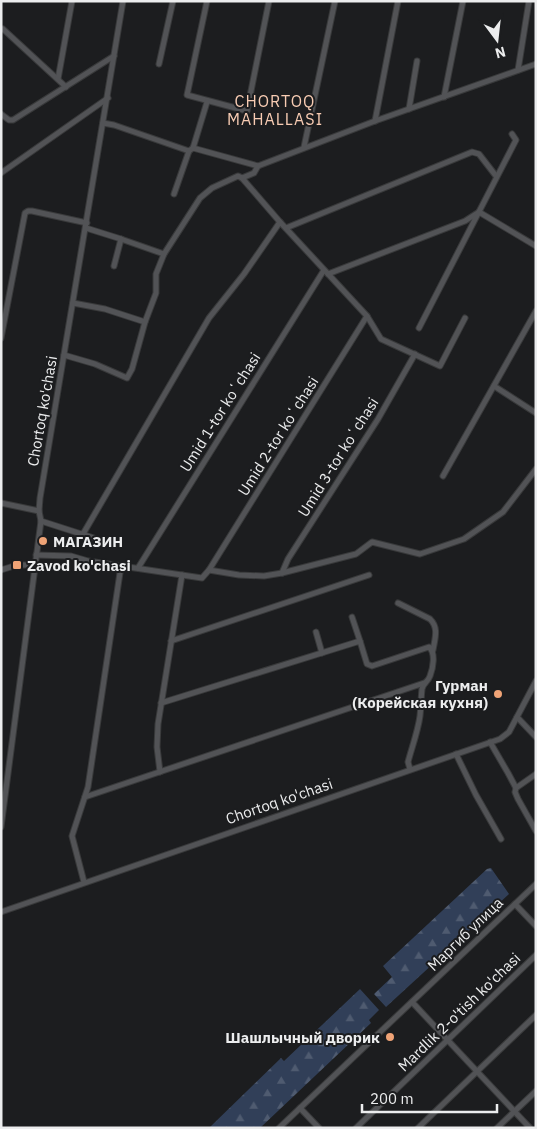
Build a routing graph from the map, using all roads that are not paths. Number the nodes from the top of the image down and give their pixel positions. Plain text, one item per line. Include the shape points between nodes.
1 (72, 1) edge
2 (123, 1) edge
3 (173, 1) edge
4 (207, 1) edge
5 (270, 1) edge
6 (335, 1) edge
7 (398, 1) edge
8 (463, 1) edge
9 (529, 1) edge
10 (3, 29) dead end
11 (114, 56) junction
12 (417, 61) dead end
13 (159, 64) dead end
14 (536, 64) edge
15 (518, 70) junction
16 (58, 79) junction
17 (66, 87) junction
18 (444, 97) junction
19 (108, 98) junction
20 (207, 102) junction
21 (409, 109) junction
22 (1, 114) edge
23 (375, 121) junction
24 (104, 123) junction
25 (512, 134) dead end
26 (304, 147) junction
27 (191, 149) junction
28 (258, 166) junction
29 (1, 174) edge
30 (496, 176) junction
31 (242, 178) junction
32 (174, 194) dead end
33 (479, 212) junction
34 (280, 222) junction
35 (87, 225) junction
36 (286, 228) junction
37 (122, 238) junction
38 (536, 246) edge
39 (164, 254) junction
40 (114, 266) dead end
41 (326, 272) junction
42 (73, 303) junction
43 (536, 311) edge
44 (367, 316) junction
45 (465, 318) dead end
46 (145, 322) junction
47 (419, 328) dead end
48 (1, 338) edge
49 (415, 354) junction
50 (64, 355) junction
51 (494, 386) junction
52 (536, 413) edge
53 (536, 469) edge
54 (443, 476) dead end
55 (1, 503) edge
56 (39, 511) junction
57 (40, 521) junction
58 (83, 534) junction
59 (100, 540) dead end
60 (36, 555) junction
61 (35, 565) junction
62 (121, 566) junction
63 (138, 568) junction
64 (1, 570) edge
65 (209, 570) junction
66 (282, 573) junction
67 (182, 575) junction
68 (369, 575) dead end
69 (398, 603) dead end
70 (352, 617) dead end
71 (316, 632) dead end
72 (171, 641) junction
73 (360, 641) junction
74 (433, 650) junction
75 (322, 653) junction
76 (536, 681) edge
77 (424, 683) junction
78 (161, 703) junction
79 (517, 717) junction
80 (536, 738) edge
81 (490, 742) junction
82 (456, 754) junction
83 (410, 769) junction
84 (160, 772) junction
85 (536, 774) edge
86 (516, 788) junction
87 (85, 797) junction
88 (1, 827) edge
89 (536, 831) edge
90 (501, 839) dead end
91 (84, 882) junction
92 (536, 884) edge
93 (515, 904) junction
94 (1, 912) edge
95 (536, 926) edge
96 (536, 955) edge
97 (412, 1002) junction
98 (536, 1015) edge
99 (448, 1041) junction
100 (477, 1072) junction
101 (536, 1091) edge
102 (300, 1108) junction
103 (514, 1111) junction
104 (280, 1128) edge
105 (319, 1128) edge
106 (356, 1128) edge
107 (418, 1128) edge
108 (497, 1128) edge
109 (530, 1128) edge

1 - 16 street
2 - 11 street, Chortoq ko'chasi
3 - 13 street
4 - 20 street via 187,95
5 - 20 street via 248,111
6 - 26 street
7 - 23 street
8 - 18 street
9 - 15 street
10 - 16 street
11 - 17 street
11 - 19 street, Chortoq ko'chasi
12 - 21 street
14 - 15 street
15 - 18 street
16 - 17 street
17 - 22 street via 13,120
18 - 21 street
19 - 24 street, Chortoq ko'chasi
19 - 29 street
20 - 27 street
21 - 23 street
23 - 26 street
24 - 27 street
24 - 35 street, Chortoq ko'chasi
25 - 30 street via 516,140
26 - 28 street
27 - 28 street
27 - 32 street
28 - 31 street via 254,173
30 - 33 street
30 - 36 street via 479,154 472,152
31 - 34 street
31 - 39 street via 238,176 218,184 200,198
33 - 38 street
33 - 41 street via 465,221
33 - 47 street
34 - 36 street
34 - 58 street via 209,318
35 - 37 street
35 - 42 street, Chortoq ko'chasi
35 - 48 street via 32,211 25,213
36 - 41 street
37 - 39 street
37 - 40 street
39 - 46 street via 156,274 156,293
41 - 44 street
41 - 63 street, Umid 1-tor koʻchasi
42 - 46 street
42 - 50 street, Chortoq ko'chasi
43 - 51 street
44 - 49 street via 381,339
44 - 65 street, Umid 2-tor koʻchasi
45 - 49 street via 440,366
46 - 50 street via 127,378
49 - 66 street, Umid 3-tor koʻchasi
50 - 56 street, Chortoq ko'chasi
51 - 52 street
51 - 54 street
53 - 66 street via 503,512 464,539 420,554 372,542 356,554
55 - 56 street
56 - 57 street, Chortoq ko'chasi
57 - 58 street
57 - 60 street, Chortoq ko'chasi
58 - 59 street
60 - 61 street, Chortoq ko'chasi
60 - 62 street via 71,556
61 - 64 street via 17,565
61 - 88 street, Chortoq ko'chasi
62 - 63 street
62 - 87 street
63 - 67 street
65 - 66 street via 239,575
65 - 67 street via 203,578
67 - 72 street
68 - 72 street
69 - 74 street via 434,623
70 - 73 street
71 - 75 street
72 - 78 street
73 - 74 street via 367,664 372,666 427,647
73 - 75 street
74 - 77 street via 430,676
75 - 78 street
76 - 79 street, Chortoq ko'chasi
77 - 83 street via 420,718 408,762
77 - 84 street
78 - 84 street via 157,747
79 - 80 street
79 - 81 street, Chortoq ko'chasi via 507,735
81 - 82 street, Chortoq ko'chasi
81 - 86 street
82 - 83 street, Chortoq ko'chasi
82 - 90 street
83 - 91 street, Chortoq ko'chasi
84 - 87 street
85 - 86 street
86 - 89 street via 518,799
87 - 91 street via 72,836
91 - 94 street, Chortoq ko'chasi
92 - 93 street, Маргиб улица
93 - 95 street
93 - 97 street, Маргиб улица
96 - 99 street, Mardlik 2-o'tish ko'chasi
97 - 99 street
97 - 102 street, Маргиб улица
98 - 100 street
99 - 100 street
99 - 106 street, Mardlik 2-o'tish ko'chasi
100 - 103 street
100 - 107 street
101 - 103 street
102 - 104 street, Маргиб улица
102 - 105 street
103 - 108 street
103 - 109 street

